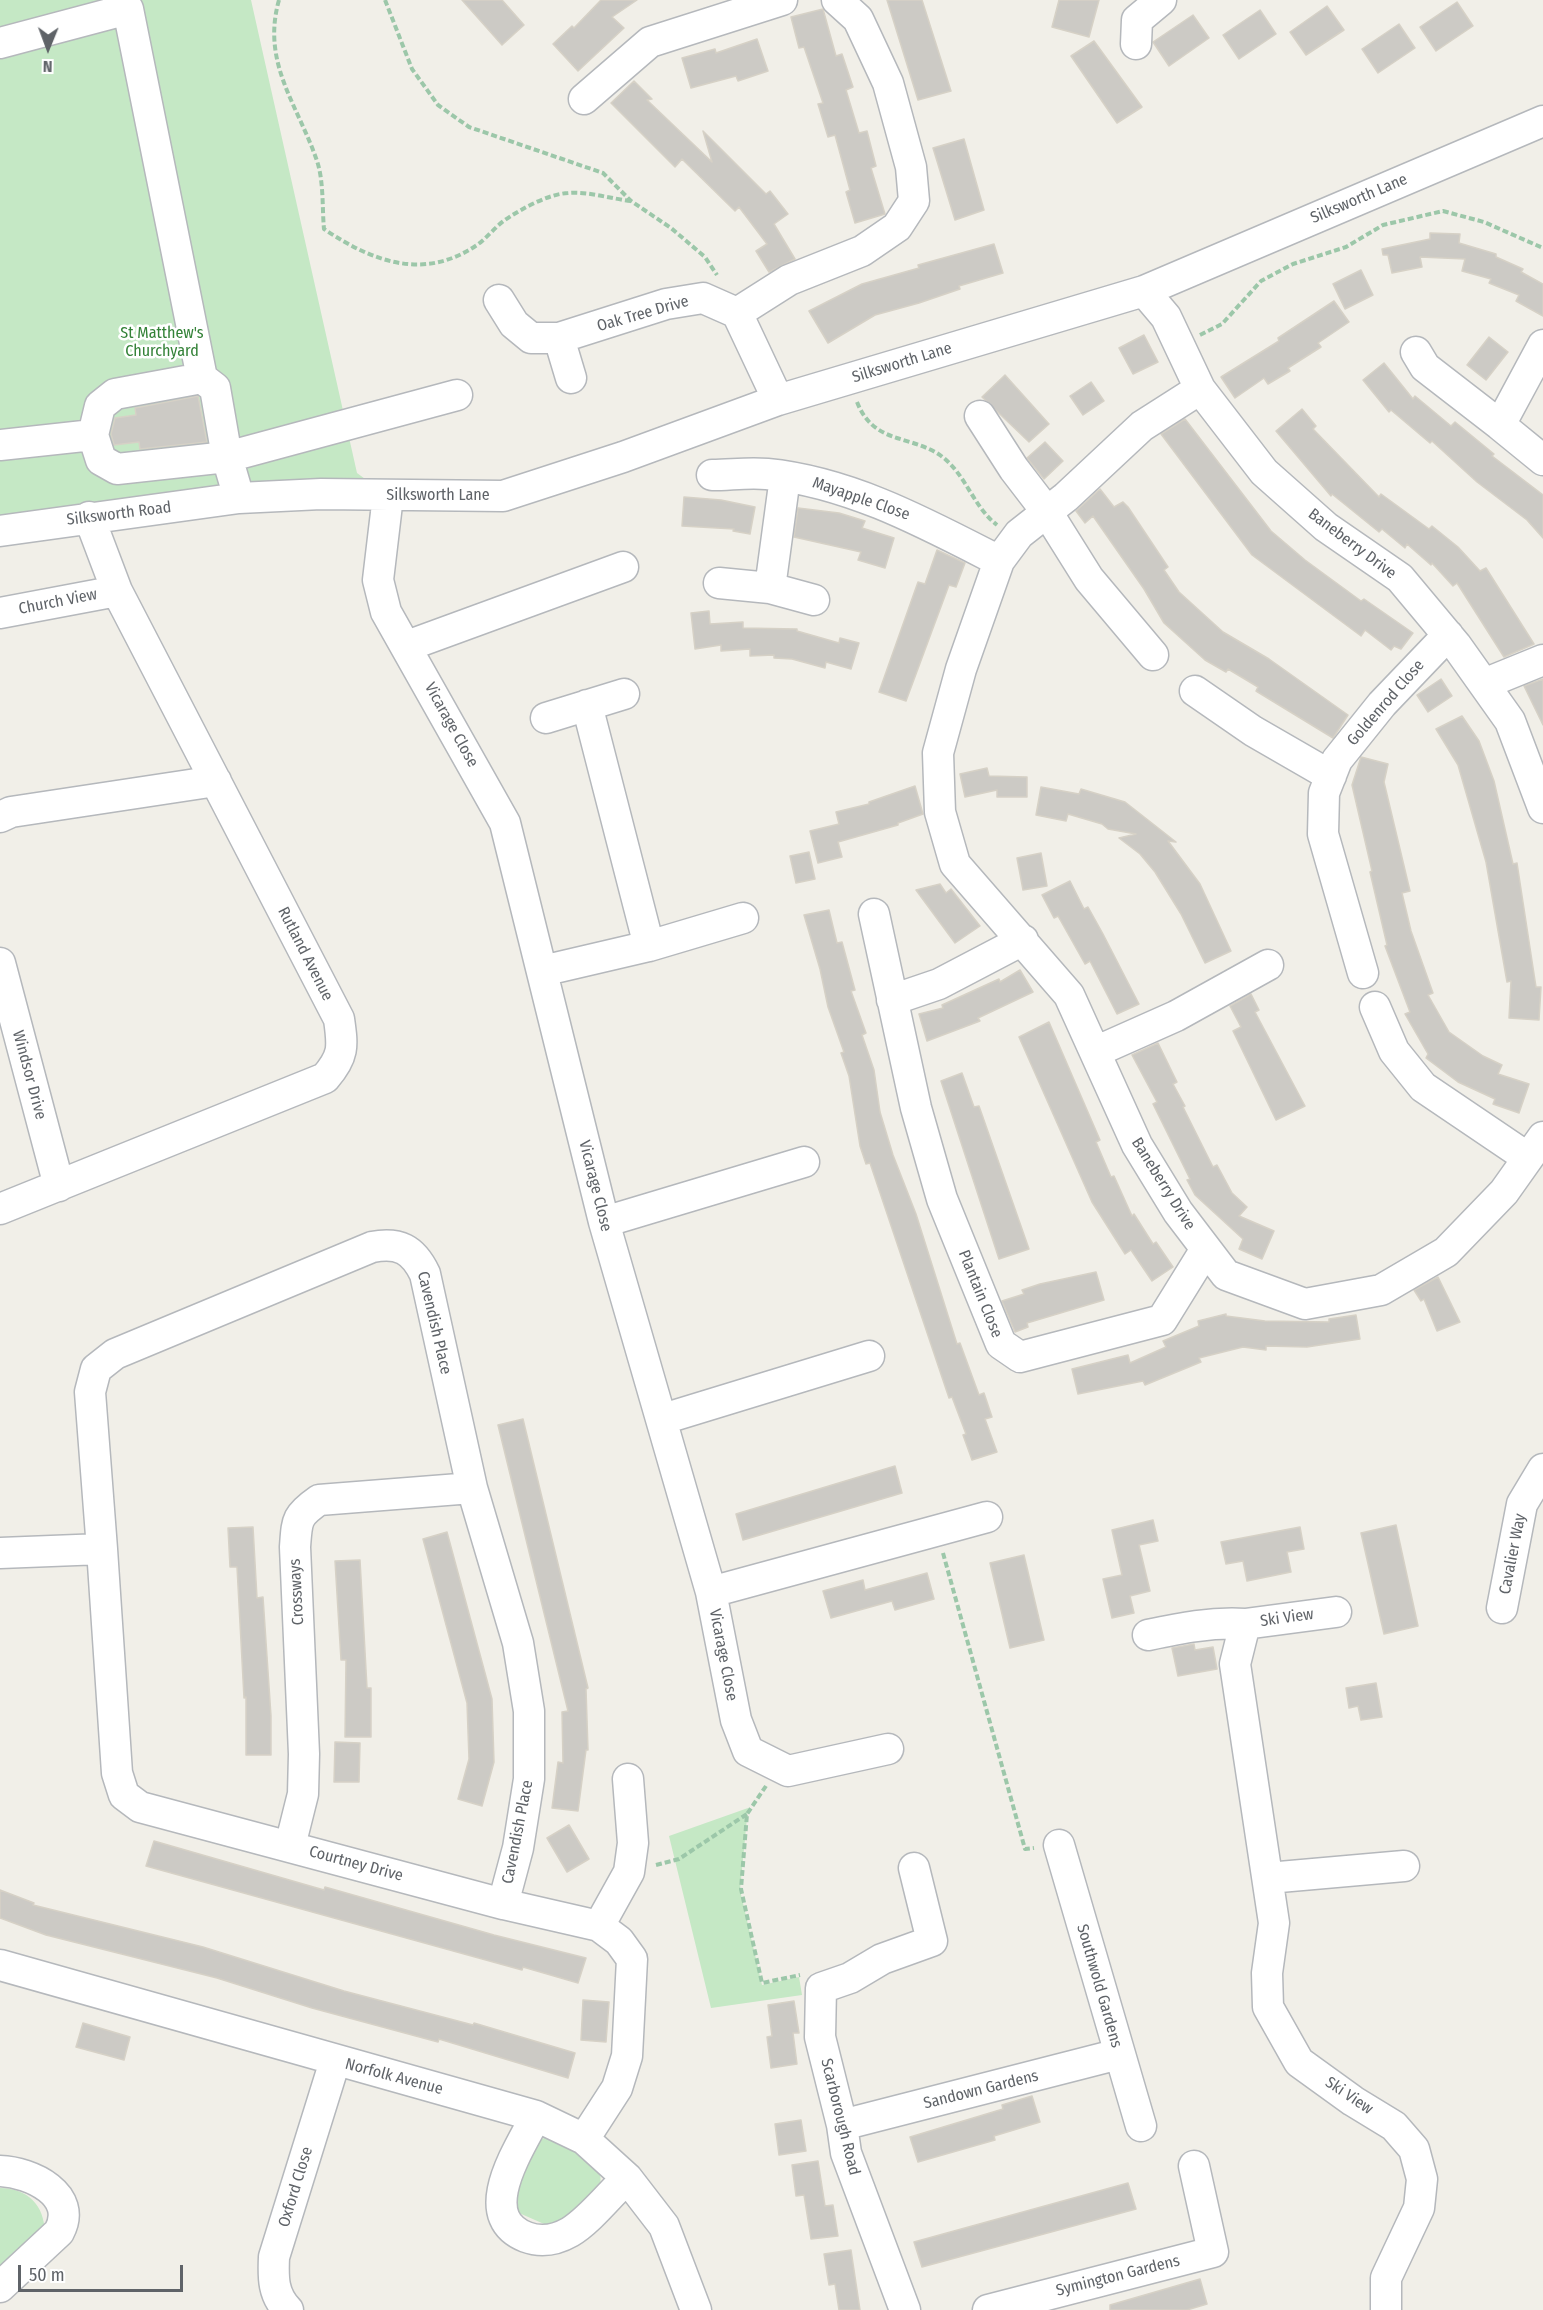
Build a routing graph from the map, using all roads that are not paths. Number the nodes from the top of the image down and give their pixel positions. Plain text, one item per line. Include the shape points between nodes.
1 (782, 0) edge
2 (837, 0) edge
3 (1161, 0) edge
4 (0, 43) edge
5 (1136, 44) dead end
6 (584, 99) dead end
7 (1543, 121) edge
8 (1144, 291) junction
9 (499, 300) dead end
10 (736, 313) junction
11 (560, 338) junction
12 (1543, 345) edge
13 (1416, 352) dead end
14 (202, 378) junction
15 (572, 378) dead end
16 (1200, 389) junction
17 (457, 395) dead end
18 (778, 400) junction
19 (980, 416) dead end
20 (1500, 425) junction
21 (93, 435) junction
22 (0, 445) edge
23 (227, 457) junction
24 (1543, 460) edge
25 (712, 475) dead end
26 (785, 477) junction
27 (388, 496) junction
28 (239, 498) junction
29 (1047, 512) junction
30 (89, 517) junction
31 (0, 531) edge
32 (1007, 550) junction
33 (623, 567) dead end
34 (719, 583) dead end
35 (770, 588) junction
36 (117, 591) junction
37 (814, 600) dead end
38 (0, 613) edge
39 (1448, 634) junction
40 (407, 646) junction
41 (1153, 655) dead end
42 (1543, 660) edge
43 (1484, 684) junction
44 (1195, 691) dead end
45 (624, 694) dead end
46 (587, 705) junction
47 (546, 718) dead end
48 (1331, 776) junction
49 (216, 781) junction
50 (1543, 808) edge
51 (0, 817) edge
52 (874, 914) dead end
53 (743, 918) dead end
54 (1023, 940) junction
55 (649, 946) junction
56 (0, 963) edge
57 (1268, 964) dead end
58 (542, 971) junction
59 (1363, 973) dead end
60 (892, 1000) junction
61 (1375, 1007) dead end
62 (1095, 1052) junction
63 (1536, 1147) edge
64 (804, 1162) dead end
65 (59, 1186) junction
66 (0, 1209) edge
67 (603, 1222) junction
68 (1206, 1249) junction
69 (869, 1356) dead end
70 (663, 1419) junction
71 (1543, 1469) edge
72 (472, 1488) junction
73 (987, 1516) dead end
74 (102, 1550) junction
75 (0, 1553) edge
76 (711, 1592) junction
77 (1502, 1608) dead end
78 (1336, 1612) dead end
79 (1245, 1624) junction
80 (1148, 1635) dead end
81 (888, 1749) dead end
82 (628, 1779) dead end
83 (290, 1845) junction
84 (1059, 1845) road end
85 (1404, 1866) dead end
86 (914, 1868) dead end
87 (1268, 1878) junction
88 (503, 1904) junction
89 (599, 1926) junction
90 (0, 1965) edge
91 (1119, 2054) junction
92 (335, 2061) junction
93 (536, 2116) junction
94 (842, 2125) junction
95 (1141, 2126) dead end
96 (584, 2139) junction
97 (1194, 2166) dead end
98 (0, 2171) edge
99 (627, 2178) junction
100 (0, 2287) edge
101 (288, 2310) edge
102 (696, 2310) edge
103 (905, 2310) edge
104 (988, 2310) edge
105 (1386, 2310) edge

1 - 6 street via 650,42
2 - 10 street via 858,19 888,82 911,167 914,201 897,227 862,251 789,280
3 - 5 street via 1137,20
4 - 14 street via 128,9
7 - 8 street, Silksworth Lane
8 - 16 street, Baneberry Drive via 1166,317
8 - 18 street, Silksworth Lane
9 - 11 street, Oak Tree Drive via 514,324 531,338
10 - 11 street, Oak Tree Drive via 703,298 666,304
10 - 18 street
11 - 15 street
12 - 20 street
13 - 20 street via 1425,367
14 - 21 street via 115,394 100,406
14 - 23 street via 215,388
16 - 29 street via 1142,426
16 - 39 street, Baneberry Drive via 1264,472 1326,527 1400,578
17 - 23 street
18 - 27 street, Silksworth Lane via 502,496
19 - 29 street
20 - 24 street
21 - 22 street
21 - 23 street via 101,459 117,469
23 - 28 street
25 - 26 street, Mayapple Close
26 - 32 street, Mayapple Close via 809,481
26 - 35 street
27 - 28 street, Silksworth Lane
27 - 40 street, Vicarage Close via 378,580 386,612
28 - 30 street, Silksworth Road
29 - 32 street
29 - 41 street via 1089,579
30 - 31 street, Silksworth Road
30 - 36 street, Rutland Avenue
32 - 54 street, Baneberry Drive via 961,669 938,753 940,812 956,864
33 - 40 street
34 - 35 street
35 - 37 street
36 - 38 street, Church View
36 - 49 street, Rutland Avenue
39 - 43 street, Baneberry Drive
39 - 48 street, Goldenrod Close via 1382,704 1337,760
40 - 58 street, Vicarage Close via 505,823
42 - 43 street
43 - 50 street, Baneberry Drive via 1510,721
44 - 48 street via 1253,731
45 - 46 street
46 - 47 street
46 - 55 street
48 - 59 street, Goldenrod Close via 1324,794 1323,834
49 - 51 street via 11,812
49 - 65 street, Rutland Avenue via 339,1019 343,1044 338,1062 325,1078
52 - 60 street, Plantain Close
53 - 55 street
54 - 60 street via 939,984
54 - 62 street, Baneberry Drive via 1069,995
55 - 58 street
56 - 65 street, Windsor Drive
57 - 62 street via 1176,1016
58 - 67 street, Vicarage Close
60 - 68 street, Plantain Close via 916,1108 942,1199 1001,1344 1020,1357 1162,1320
61 - 63 street via 1394,1051 1423,1087 1455,1110
62 - 68 street, Baneberry Drive via 1137,1145
63 - 68 street, Baneberry Drive via 1504,1192 1446,1252 1381,1290 1305,1304 1226,1275
64 - 67 street
65 - 66 street, Rutland Avenue
67 - 70 street, Vicarage Close
69 - 70 street
70 - 76 street, Vicarage Close
71 - 77 street, Cavalier Way via 1522,1504
72 - 74 street, Cavendish Place via 425,1274 418,1259 406,1248 388,1244 372,1247 115,1354 96,1369 90,1392
72 - 83 street, Crossways via 319,1500 301,1513 295,1547 303,1784
72 - 88 street, Cavendish Place via 518,1643 529,1711 529,1779 518,1848
73 - 76 street
74 - 75 street
74 - 83 street, Courtney Drive via 117,1773 124,1795 140,1807
76 - 81 street, Vicarage Close via 736,1720 748,1751 788,1771
78 - 79 street, Ski View
79 - 80 street via 1190,1626
79 - 87 street, Ski View via 1235,1664
82 - 89 street via 633,1843 629,1872
83 - 88 street, Courtney Drive
84 - 91 street, Southwold Gardens
85 - 87 street
86 - 94 street, Scarborough Road via 932,1941 821,1988 820,2037
87 - 105 street, Ski View via 1274,1923 1267,1973 1269,2007 1299,2062 1394,2126 1414,2149 1422,2179 1419,2208 1386,2278
88 - 89 street, Courtney Drive
89 - 96 street, Courtney Drive via 619,1941 632,1959 632,2000 627,2056 617,2088
90 - 92 street, Norfolk Avenue
91 - 94 street, Sandown Gardens
91 - 95 street, Southwold Gardens
92 - 93 street, Norfolk Avenue
92 - 101 street, Oxford Close via 274,2257 272,2281 280,2302
93 - 96 street, Norfolk Avenue
93 - 99 street via 508,2172 500,2198 503,2216 521,2234 537,2241 552,2240 572,2231
94 - 103 street, Scarborough Road via 846,2154
96 - 99 street, Norfolk Avenue
97 - 104 street, Symington Gardens via 1213,2252
98 - 100 street via 17,2171 54,2191 62,2201 64,2222 59,2232
99 - 102 street, Norfolk Avenue via 664,2226

